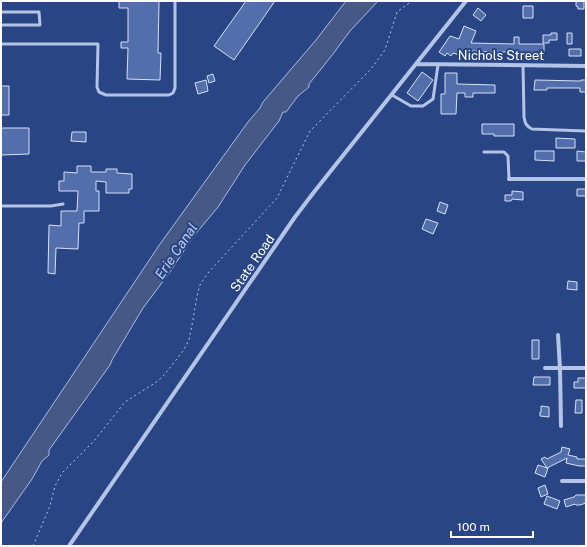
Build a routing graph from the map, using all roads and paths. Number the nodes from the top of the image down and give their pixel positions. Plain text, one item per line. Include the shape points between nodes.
1 (175, 1) edge
2 (412, 1) edge
3 (466, 1) edge
4 (1, 12) edge
5 (1, 25) edge
6 (1, 44) edge
7 (416, 64) junction
8 (438, 65) junction
9 (523, 65) junction
10 (586, 66) edge
11 (392, 95) junction
12 (585, 131) dead end
13 (484, 152) dead end
14 (509, 179) joint
15 (586, 179) edge
16 (63, 204) dead end
17 (1, 206) edge
18 (558, 335) dead end
19 (545, 368) dead end
20 (560, 368) junction
21 (586, 368) edge
22 (561, 426) dead end
23 (562, 481) dead end
24 (586, 481) edge
25 (33, 546) edge
26 (69, 546) edge

1 - 6 lane via 175,88 169,95 106,95 99,92 98,44
2 - 25 path via 397,12 385,50 375,65 310,131 277,198 207,274 200,285 189,340 183,351 158,381 125,402 94,441 62,473
3 - 7 street, State Road
4 - 5 lane via 40,12 40,25
7 - 8 street, Nichols Street
7 - 11 street, State Road
8 - 9 street, Nichols Street
8 - 11 lane via 433,99 423,106 411,106
9 - 10 street, Nichols Street
9 - 12 lane via 524,117 528,127
11 - 26 street, State Road via 295,217
13 - 14 lane via 504,152 508,156
14 - 15 street
16 - 17 lane
18 - 20 street
19 - 20 street
20 - 21 street
20 - 22 street
23 - 24 street

